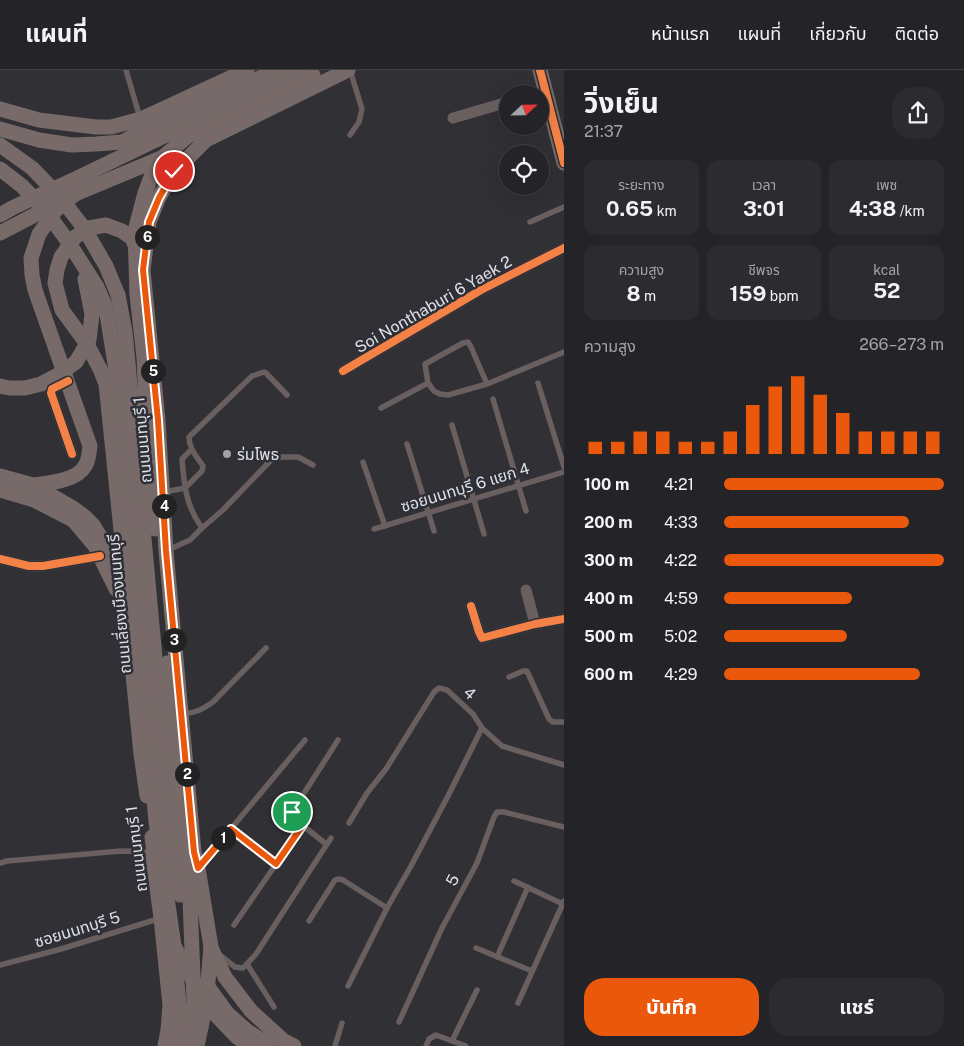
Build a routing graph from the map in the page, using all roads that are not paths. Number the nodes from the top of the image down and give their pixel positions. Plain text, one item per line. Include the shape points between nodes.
1 (126, 70) edge
2 (247, 70) edge
3 (278, 70) edge
4 (298, 70) edge
5 (349, 70) edge
6 (540, 70) edge
7 (318, 72) edge
8 (541, 85) edge
9 (499, 105) edge
10 (0, 109) edge
11 (549, 117) edge
12 (453, 118) dead end
13 (141, 119) junction
14 (0, 129) edge
15 (350, 135) dead end
16 (206, 140) junction
17 (0, 145) edge
18 (564, 163) edge
19 (0, 169) edge
20 (74, 194) junction
21 (564, 207) edge
22 (0, 215) edge
23 (530, 222) dead end
24 (0, 233) edge
25 (564, 248) edge
26 (80, 260) junction
27 (143, 270) junction
28 (118, 295) junction
29 (564, 352) edge
30 (343, 371) dead end
31 (68, 381) junction
32 (428, 382) junction
33 (538, 383) dead end
34 (487, 384) junction
35 (0, 386) edge
36 (287, 395) dead end
37 (493, 399) dead end
38 (381, 408) dead end
39 (452, 425) dead end
40 (147, 430) junction
41 (407, 444) dead end
42 (192, 450) junction
43 (72, 454) dead end
44 (363, 462) dead end
45 (313, 465) dead end
46 (564, 467) edge
47 (564, 472) edge
48 (0, 476) edge
49 (32, 485) junction
50 (519, 486) junction
51 (185, 488) junction
52 (0, 490) edge
53 (163, 492) junction
54 (474, 499) junction
55 (526, 510) dead end
56 (429, 513) junction
57 (385, 526) junction
58 (202, 528) junction
59 (374, 529) dead end
60 (434, 531) dead end
61 (484, 534) dead end
62 (166, 551) junction
63 (100, 556) junction
64 (0, 560) edge
65 (124, 576) junction
66 (526, 590) dead end
67 (124, 596) junction
68 (472, 606) dead end
69 (564, 619) edge
70 (535, 624) junction
71 (266, 648) dead end
72 (509, 677) dead end
73 (181, 714) junction
74 (564, 722) edge
75 (482, 728) junction
76 (305, 740) dead end
77 (338, 740) dead end
78 (564, 765) edge
79 (349, 823) dead end
80 (303, 825) junction
81 (564, 827) edge
82 (231, 829) junction
83 (331, 838) dead end
84 (326, 844) junction
85 (194, 852) junction
86 (154, 854) junction
87 (0, 863) edge
88 (276, 864) junction
89 (198, 868) junction
90 (514, 880) dead end
91 (528, 887) junction
92 (564, 902) edge
93 (387, 908) junction
94 (162, 918) junction
95 (309, 921) dead end
96 (234, 925) dead end
97 (174, 946) junction
98 (210, 946) junction
99 (476, 948) dead end
100 (497, 957) junction
101 (247, 964) junction
102 (0, 965) edge
103 (532, 971) junction
104 (348, 986) dead end
105 (477, 990) dead end
106 (518, 1003) dead end
107 (170, 1005) junction
108 (274, 1007) dead end
109 (399, 1022) dead end
110 (342, 1023) dead end
111 (270, 1029) junction
112 (452, 1042) junction
113 (191, 1043) edge
114 (283, 1044) edge
115 (165, 1046) edge
116 (173, 1046) edge
117 (248, 1046) edge
118 (335, 1046) edge
119 (426, 1046) edge
120 (466, 1046) edge

1 - 13 lane
2 - 13 main road
3 - 14 main road via 122,142 72,145
4 - 22 main road
5 - 15 lane via 362,109 359,122
5 - 16 main road, ถนนนนทบุรี 1
6 - 8 main road
7 - 40 main road, bridge via 188,136 156,163 136,231 137,295
9 - 12 street
10 - 13 main road via 39,120 96,128
11 - 18 main road
16 - 20 main road
16 - 27 main road, ถนนนนทบุรี 1 via 174,171 159,198 149,222
17 - 28 main road, bridge via 32,168 60,197 84,228
19 - 26 main road, ถนนเลี่ยงเมืองนนทบุรี, bridge via 44,209
20 - 24 main road
20 - 31 main road via 56,210 39,234 31,258 35,290
21 - 23 lane
25 - 30 street, Soi Nonthaburi 6 Yaek 2 via 481,290
26 - 35 main road, bridge via 92,314 89,340 76,362 41,384 25,388
26 - 97 main road, ถนนเลี่ยงเมืองนนทบุรี, bridge via 104,303 115,364 156,822
27 - 53 main road, ถนนนนทบุรี 1
27 - 65 main road, ถนนนนทบุรี 1 via 132,238 106,225 89,228 75,237 61,257 54,283 62,310 87,344 106,384
28 - 40 main road, bridge via 132,330 139,361
28 - 114 main road, ถนนเลี่ยงเมืองนนทบุรี, bridge via 125,332 170,822 185,936 204,982 227,1012 246,1030
29 - 34 lane
31 - 43 street via 52,389 51,393
31 - 49 main road via 90,446 86,466 67,479
32 - 34 lane via 434,391 448,395
32 - 34 lane via 425,364 468,342
32 - 38 lane
33 - 46 lane
36 - 42 lane via 266,373 252,376 190,437
37 - 50 lane
39 - 54 lane
40 - 113 main road, bridge via 190,900 194,1002
41 - 56 lane
42 - 51 lane via 182,459
42 - 51 lane via 203,466
44 - 57 lane
45 - 58 lane via 298,457 271,460
47 - 50 lane, ซอยนนทบุรี 6 แยก 4
48 - 49 main road
49 - 65 main road via 85,517
50 - 54 lane, ซอยนนทบุรี 6 แยก 4
50 - 55 lane
51 - 53 lane
51 - 58 lane via 194,518
52 - 63 main road via 34,500 73,520
53 - 62 main road, ถนนนนทบุรี 1
54 - 56 lane, ซอยนนทบุรี 6 แยก 4
54 - 61 lane
56 - 57 lane, ซอยนนทบุรี 6 แยก 4
56 - 60 lane
57 - 59 lane, ซอยนนทบุรี 6 แยก 4
58 - 62 lane via 190,540
62 - 73 main road, ถนนนนทบุรี 1
63 - 64 street via 43,566
63 - 67 main road via 116,589
65 - 67 main road, ถนนนนทบุรี 1
66 - 70 street
67 - 86 main road, ถนนนนทบุรี 1
68 - 70 street via 482,638
69 - 70 street
71 - 73 lane via 213,702 193,713
72 - 74 lane via 527,671 549,719
73 - 85 main road, ถนนนนทบุรี 1
75 - 78 lane, 4 via 502,746
75 - 79 lane, 4 via 473,714 447,690 439,688
75 - 93 lane
76 - 82 lane
77 - 80 lane via 292,812 291,816
80 - 84 lane
80 - 88 lane
81 - 109 lane, 5 via 497,812 477,863 442,928
82 - 88 lane
82 - 89 lane
83 - 84 lane
84 - 101 lane
85 - 86 main road via 184,869 174,873 161,869
85 - 89 main road, ถนนนนทบุรี 1
86 - 87 lane via 121,851
86 - 94 main road, ถนนนนทบุรี 1
88 - 96 lane
89 - 98 main road, ถนนนนทบุรี 1
90 - 91 lane
91 - 92 lane
91 - 100 lane
92 - 103 lane
93 - 95 lane via 338,879 334,880
93 - 104 lane
94 - 102 lane, ซอยนนทบุรี 5
94 - 107 main road, ถนนนนทบุรี 1
97 - 116 main road, bridge via 179,1004
97 - 117 main road, ถนนเลี่ยงเมืองนนทบุรี, bridge via 214,1013
98 - 101 lane via 235,967 243,968
98 - 111 main road via 225,977 251,1011
98 - 113 main road, ถนนนนทบุรี 1 via 206,1004
99 - 100 lane
100 - 103 lane
101 - 108 lane
103 - 106 lane
105 - 112 lane
107 - 113 main road via 181,1031
107 - 115 main road, ถนนนนทบุรี 1
110 - 118 lane
111 - 113 main road via 240,1012
111 - 114 main road
112 - 119 lane via 436,1035
112 - 120 lane
114 - 117 main road via 262,1034 250,1039

